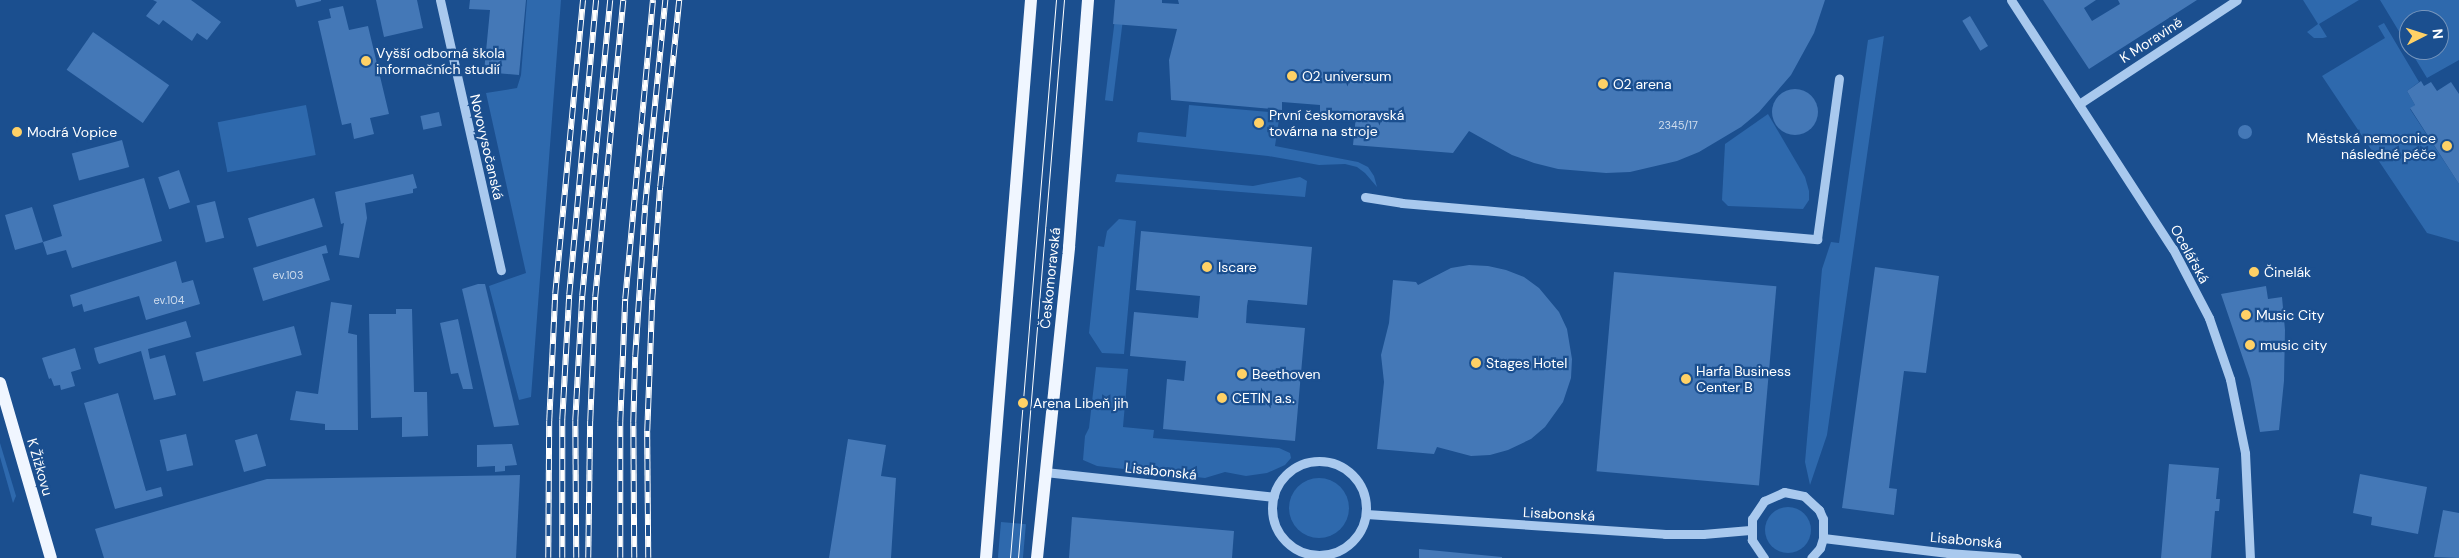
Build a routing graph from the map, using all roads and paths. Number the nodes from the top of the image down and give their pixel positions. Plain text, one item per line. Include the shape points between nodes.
1 (440, 0) edge
2 (1031, 0) edge
3 (1088, 0) edge
4 (2012, 0) edge
5 (2237, 0) edge
6 (1839, 79) dead end
7 (2079, 104) junction
8 (1365, 197) dead end
9 (501, 270) dead end
10 (0, 383) edge
11 (1045, 472) junction
12 (1274, 497) junction
13 (1366, 514) junction
14 (1750, 530) junction
15 (1824, 538) junction
16 (51, 558) edge
17 (986, 558) edge
18 (1037, 558) edge
19 (1764, 558) edge
20 (1811, 558) edge
21 (2017, 558) edge
22 (2250, 558) edge

1 - 9 street, Novovysočanská
2 - 17 main road
3 - 11 main road, Českomoravská via 1069,248
4 - 7 street, Ocelářská
5 - 7 street, K Moravině
6 - 8 street via 1817,239 1402,203
7 - 22 street, Ocelářská via 2174,249 2209,318 2230,379 2245,453
10 - 16 main road, K Žižkovu
11 - 12 street, Lisabonská
11 - 18 main road, Českomoravská
12 - 13 street via 1279,484 1298,466 1325,462 1351,474 1360,486
12 - 13 street via 1272,511 1279,531 1293,547 1306,553 1326,554 1345,548 1355,539
13 - 14 street, Lisabonská via 1665,534
14 - 15 street via 1757,509 1764,501 1784,492 1795,493 1819,510 1825,528
14 - 19 street via 1754,545
15 - 20 street
15 - 21 street, Lisabonská

